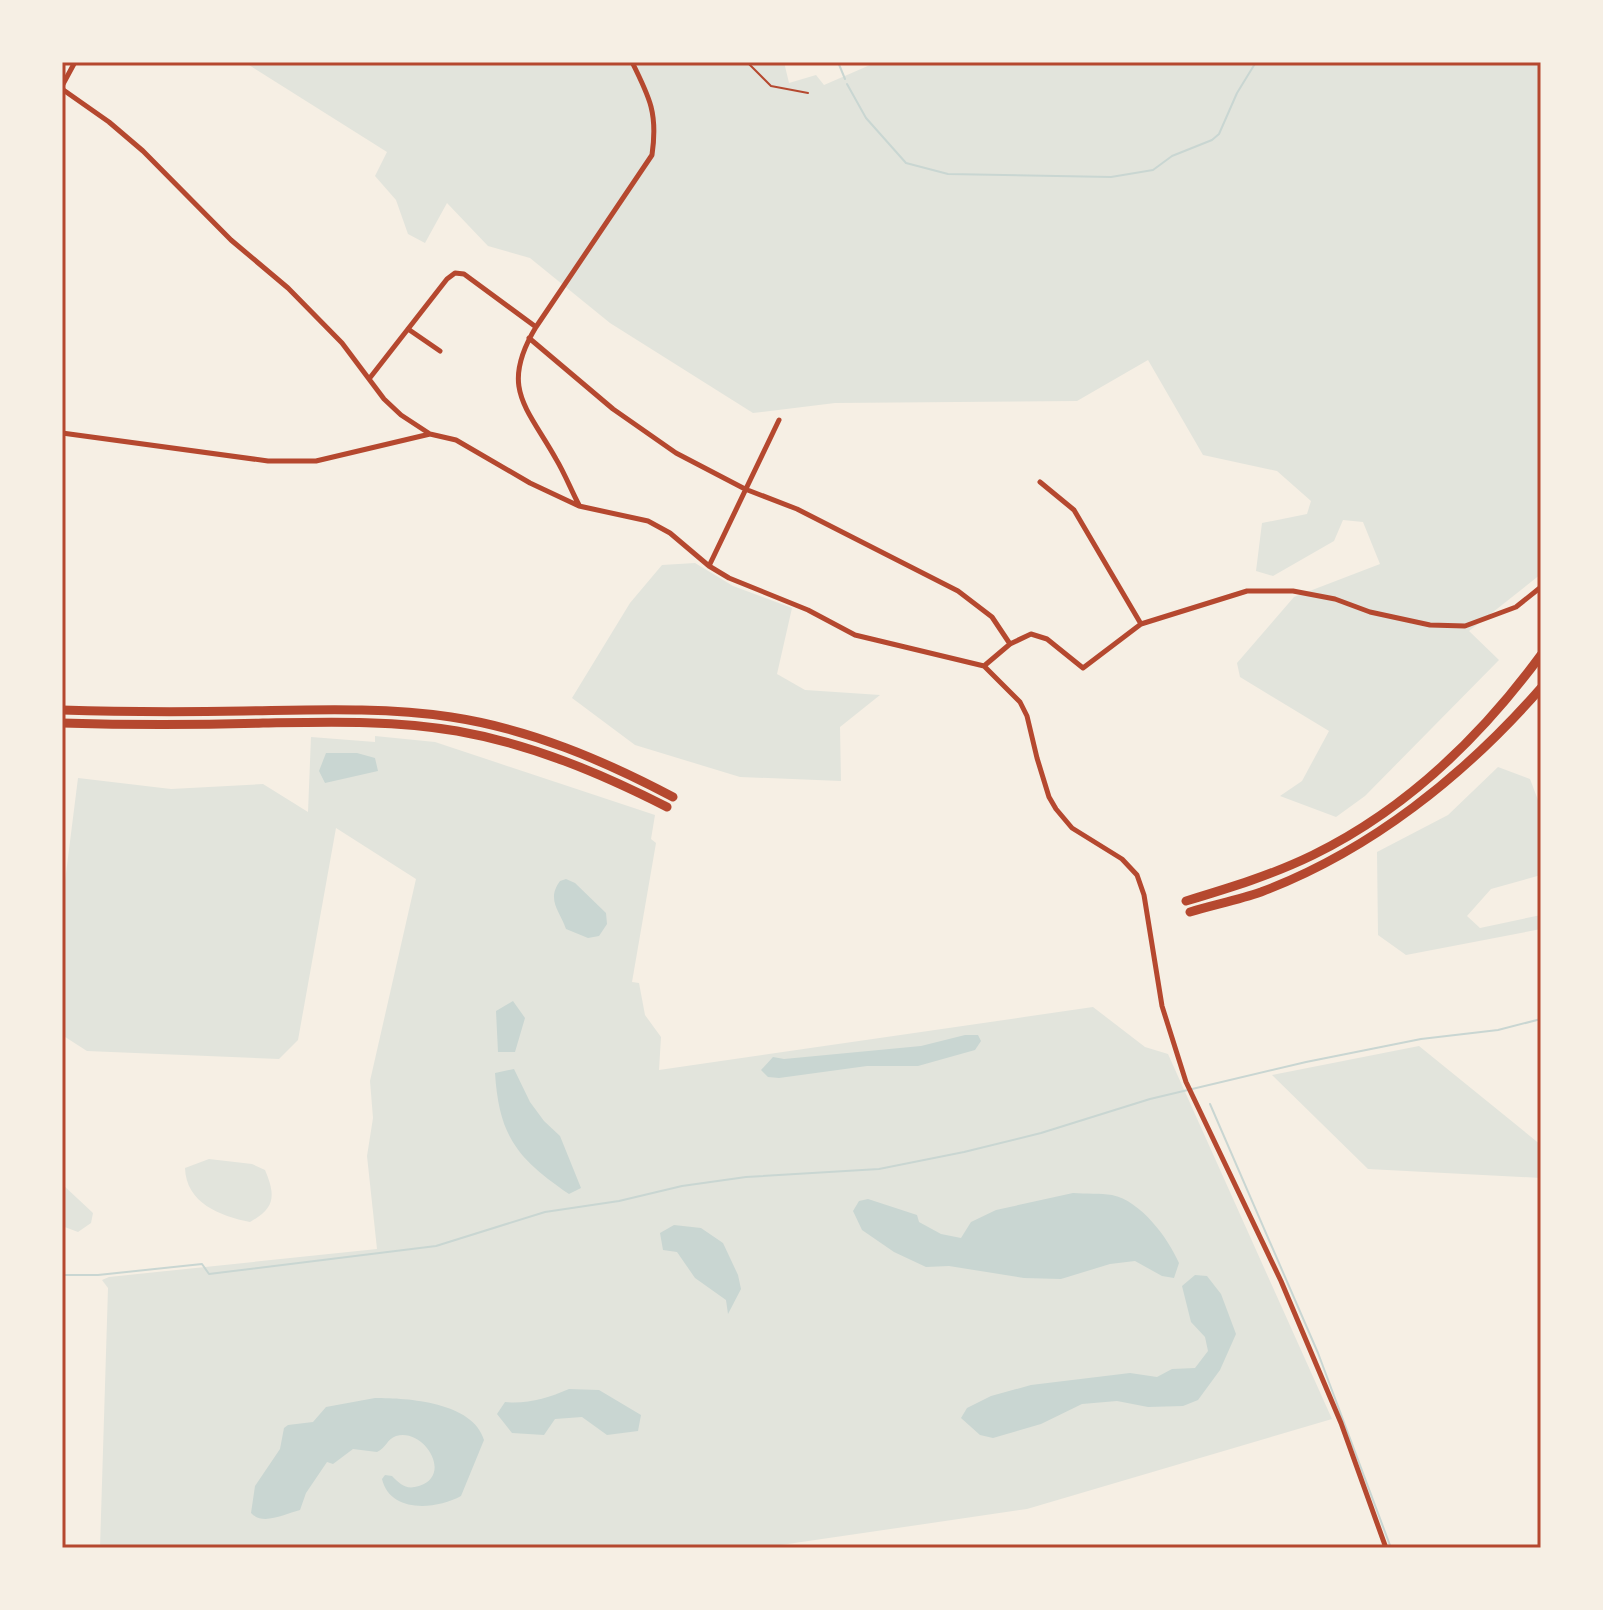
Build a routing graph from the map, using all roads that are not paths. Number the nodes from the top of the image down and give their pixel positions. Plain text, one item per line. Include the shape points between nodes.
1 (75, 62) edge
2 (632, 62) edge
3 (62, 87) edge
4 (536, 327) junction
5 (407, 329) junction
6 (529, 338) junction
7 (440, 351) dead end
8 (369, 379) junction
9 (779, 420) dead end
10 (62, 433) edge
11 (430, 434) junction
12 (1040, 482) dead end
13 (745, 489) junction
14 (579, 506) junction
15 (709, 566) junction
16 (1541, 587) edge
17 (1141, 624) junction
18 (1010, 644) junction
19 (1541, 655) edge
20 (984, 666) junction
21 (1541, 688) edge
22 (62, 710) edge
23 (62, 723) edge
24 (673, 797) dead end
25 (667, 807) dead end
26 (1186, 901) dead end
27 (1190, 912) dead end
28 (1386, 1548) edge

1 - 3 street
2 - 4 street via 656,126 652,155
3 - 8 street via 143,151 231,240 288,288
4 - 5 street via 459,273 447,279
4 - 6 street
5 - 7 street
5 - 8 street
6 - 13 street via 659,442
6 - 14 street via 519,366 522,403
8 - 11 street via 401,415
9 - 13 street
10 - 11 street via 268,461 316,461
11 - 14 street via 466,443
12 - 17 street via 1074,510
13 - 15 street
13 - 18 street via 797,509 958,591 992,617
14 - 15 street via 648,521
15 - 20 street via 855,635
16 - 17 street via 1516,607 1465,626 1430,625 1293,591 1247,591
17 - 18 street via 1083,668 1047,639 1031,634
18 - 20 street
19 - 26 highway via 1474,737 1405,799 1312,855
20 - 28 street via 1020,702 1056,809 1072,828 1122,859 1137,875 1162,1006 1186,1082 1281,1281
21 - 27 highway via 1464,766 1384,828 1260,892
22 - 24 highway via 398,711 452,717 553,742
23 - 25 highway via 400,724 456,731 552,756

